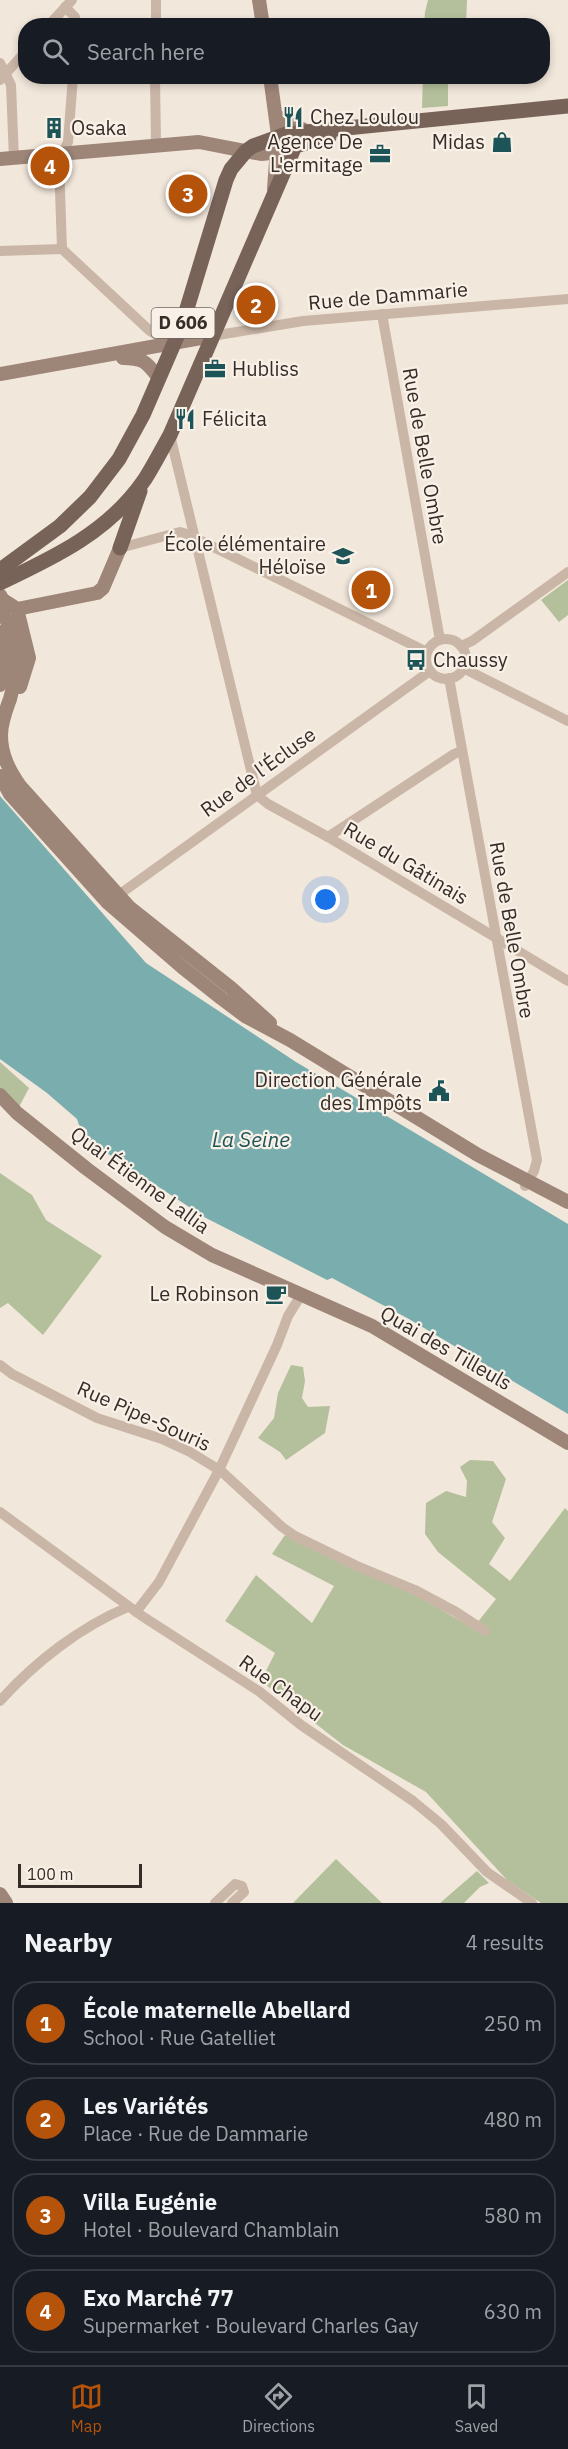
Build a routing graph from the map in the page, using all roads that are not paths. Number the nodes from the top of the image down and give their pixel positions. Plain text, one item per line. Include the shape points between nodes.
1 (156, 0) edge
2 (259, 0) edge
3 (68, 3) edge
4 (55, 18) edge
5 (75, 18) edge
6 (156, 18) edge
7 (262, 18) edge
8 (18, 54) edge
9 (0, 58) edge
10 (18, 59) edge
11 (0, 63) edge
12 (3, 77) edge
13 (72, 84) edge
14 (155, 84) edge
15 (271, 84) edge
16 (568, 106) edge
17 (276, 116) junction
18 (568, 116) edge
19 (306, 131) junction
20 (278, 135) junction
21 (156, 145) junction
22 (222, 145) junction
23 (295, 146) junction
24 (246, 151) junction
25 (278, 152) junction
26 (63, 153) junction
27 (7, 159) edge
28 (231, 169) junction
29 (274, 191) junction
30 (62, 249) junction
31 (0, 250) edge
32 (568, 299) edge
33 (382, 314) junction
34 (212, 336) junction
35 (174, 344) junction
36 (0, 374) edge
37 (159, 378) junction
38 (0, 380) edge
39 (170, 435) junction
40 (144, 480) junction
41 (194, 538) junction
42 (120, 548) junction
43 (568, 572) edge
44 (0, 583) edge
45 (17, 609) junction
46 (0, 610) edge
47 (0, 632) edge
48 (440, 640) junction
49 (460, 646) junction
50 (427, 652) junction
51 (463, 668) junction
52 (430, 671) junction
53 (449, 678) junction
54 (0, 685) edge
55 (568, 721) edge
56 (461, 752) junction
57 (5, 774) edge
58 (257, 795) junction
59 (328, 837) junction
60 (113, 899) junction
61 (495, 938) junction
62 (568, 981) edge
63 (0, 1095) edge
64 (527, 1184) junction
65 (568, 1202) edge
66 (568, 1212) edge
67 (301, 1295) junction
68 (0, 1365) edge
69 (568, 1443) edge
70 (219, 1470) junction
71 (0, 1512) edge
72 (132, 1609) junction
73 (485, 1631) dead end
74 (0, 1701) edge
75 (0, 1894) edge
76 (6, 1903) edge
77 (215, 1903) edge
78 (232, 1903) edge
79 (532, 1903) edge

1 - 6 street
2 - 7 street
3 - 4 street
3 - 5 street
8 - 9 street
10 - 12 street
11 - 12 street
12 - 27 street via 11,86
13 - 26 street via 68,142
14 - 21 street
15 - 17 street
16 - 19 main road, D 606
17 - 19 street
17 - 20 street
18 - 23 main road via 320,138
19 - 20 main road, D 606
20 - 24 main road, D 606
20 - 25 street
21 - 22 street
21 - 26 street
22 - 24 street
22 - 28 street
23 - 25 street
23 - 29 main road, D 606
24 - 25 street
24 - 28 main road, D 606
25 - 29 street
26 - 27 street
26 - 30 street via 59,161
28 - 35 main road, D 606
29 - 34 main road, D 606
30 - 31 street
30 - 35 street via 150,331
32 - 33 street, Rue de Dammarie
33 - 34 street, Rue de Dammarie via 303,321
33 - 48 street, Rue de Belle Ombre
34 - 35 street
34 - 39 main road, D 606
35 - 36 street
35 - 37 main road, D 606
37 - 38 street via 139,358 116,358
37 - 44 main road, D 606 via 131,441 99,486
39 - 40 main road, D 606
39 - 41 street
40 - 42 main road
40 - 44 main road, D 606 via 122,507 89,535
41 - 42 street via 180,532
41 - 50 street
41 - 58 street
42 - 45 street via 103,588 97,593
43 - 49 street
44 - 45 street via 3,600
45 - 57 street via 29,658 9,724
46 - 57 street via 14,636 17,653 1,733
47 - 54 street via 6,652
48 - 49 street via 451,640
48 - 50 street
49 - 51 street via 465,657
50 - 52 street
51 - 53 street
51 - 55 street
52 - 53 street
52 - 58 street, Rue de l'Écluse
53 - 56 street, Rue de Belle Ombre
56 - 59 street
56 - 61 street, Rue de Belle Ombre
57 - 60 street via 21,807
58 - 59 street, Rue du Gâtinais
58 - 60 street, Rue de l'Écluse
59 - 61 street, Rue du Gâtinais
60 - 64 street via 173,960 245,1016
61 - 62 street, Rue du Gâtinais
61 - 64 street, Rue de Belle Ombre via 537,1160
63 - 67 street, Quai Étienne Lallia via 17,1113 165,1227 212,1255
64 - 65 street
64 - 66 street
67 - 69 street, Quai des Tilleuls via 372,1326
67 - 70 street
68 - 70 street, Rue Pipe-Souris via 98,1418 162,1439
70 - 72 street via 159,1582
70 - 73 street, Rue Pipe-Souris via 295,1536 415,1590
71 - 72 street, Rue Chapu
72 - 74 street via 81,1630
72 - 79 street, Rue Chapu via 260,1692 301,1725 413,1801 487,1872
75 - 76 street
77 - 78 street via 235,1884 242,1886 244,1892

